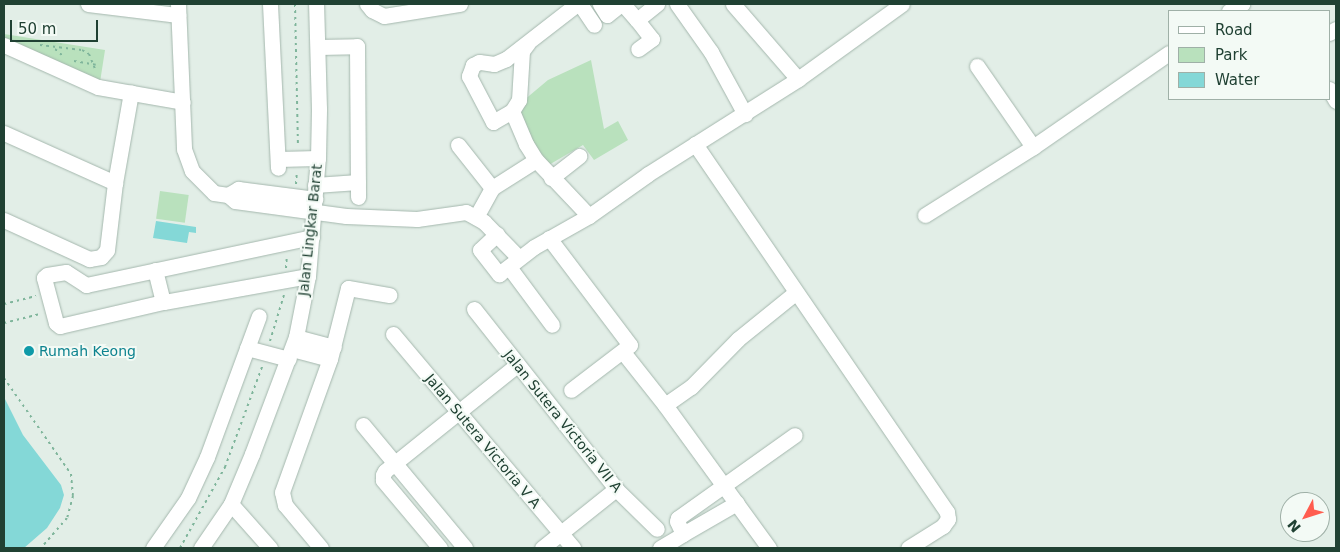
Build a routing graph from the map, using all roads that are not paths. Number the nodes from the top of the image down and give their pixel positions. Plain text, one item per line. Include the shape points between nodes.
1 (88, 4) edge
2 (270, 4) edge
3 (316, 4) edge
4 (367, 4) edge
5 (460, 4) edge
6 (600, 4) edge
7 (622, 4) edge
8 (657, 4) edge
9 (677, 4) edge
10 (738, 4) edge
11 (902, 4) edge
12 (1242, 4) edge
13 (583, 5) edge
14 (178, 10) edge
15 (1231, 10) edge
16 (636, 20) junction
17 (594, 25) dead end
18 (528, 43) junction
19 (4, 45) edge
20 (318, 47) junction
21 (638, 49) dead end
22 (1168, 54) edge
23 (977, 66) dead end
24 (798, 78) junction
25 (131, 92) junction
26 (183, 102) junction
27 (512, 111) junction
28 (745, 114) junction
29 (4, 133) edge
30 (695, 144) junction
31 (458, 145) dead end
32 (1033, 147) junction
33 (579, 156) dead end
34 (318, 158) junction
35 (536, 160) junction
36 (551, 178) junction
37 (115, 183) junction
38 (492, 188) junction
39 (315, 198) junction
40 (925, 215) dead end
41 (588, 216) junction
42 (476, 217) junction
43 (4, 220) edge
44 (497, 234) junction
45 (312, 237) junction
46 (549, 238) junction
47 (514, 263) junction
48 (155, 270) junction
49 (308, 276) junction
50 (795, 294) junction
51 (389, 295) dead end
52 (163, 302) junction
53 (474, 310) dead end
54 (259, 316) dead end
55 (552, 325) dead end
56 (393, 334) dead end
57 (247, 348) junction
58 (292, 348) junction
59 (623, 352) junction
60 (332, 353) junction
61 (517, 365) junction
62 (571, 390) dead end
63 (665, 405) junction
64 (458, 411) junction
65 (363, 425) dead end
66 (796, 435) dead end
67 (395, 463) junction
68 (725, 486) junction
69 (616, 489) junction
70 (737, 503) junction
71 (231, 504) junction
72 (656, 529) dead end
73 (560, 534) junction
74 (683, 534) junction
75 (153, 548) edge
76 (201, 548) edge
77 (270, 548) edge
78 (321, 548) edge
79 (440, 548) edge
80 (465, 548) edge
81 (542, 548) edge
82 (573, 548) edge
83 (660, 548) edge
84 (769, 548) edge
85 (908, 548) edge

1 - 14 street
2 - 34 street via 278,164
3 - 20 street, Jalan Lingkar Barat
4 - 5 street via 384,16
6 - 7 street via 607,15
7 - 16 street
8 - 16 street
9 - 28 street via 711,52
10 - 24 street
11 - 24 street
12 - 15 street
13 - 17 street
13 - 18 street
14 - 26 street
16 - 21 street via 652,39
18 - 27 street via 522,51 519,100
18 - 27 street via 500,62 479,62 470,71 469,76 493,122
19 - 25 street via 98,87
20 - 34 street, Jalan Lingkar Barat
20 - 39 street via 357,46 358,190
22 - 32 street
23 - 32 street
24 - 28 street
25 - 26 street
25 - 37 street
26 - 39 street via 184,149 192,171 214,193 228,195 238,189
27 - 35 street
28 - 30 street
29 - 37 street
30 - 41 street
30 - 50 street
31 - 38 street
32 - 40 street
33 - 36 street
34 - 39 street, Jalan Lingkar Barat
35 - 36 street
35 - 38 street
36 - 41 street
37 - 43 street via 107,250 101,257 89,259
38 - 42 street
39 - 42 street via 346,216 417,219 466,212
39 - 45 street, Jalan Lingkar Barat
41 - 46 street
42 - 44 street
44 - 47 street
44 - 47 street via 480,250 499,274
45 - 48 street
45 - 49 street, Jalan Lingkar Barat
46 - 47 street
46 - 59 street via 630,345
47 - 55 street
48 - 52 street
48 - 52 street via 86,286 66,272 44,278 52,311 60,326
49 - 52 street
49 - 58 street, Jalan Lingkar Barat
50 - 63 street via 738,339 691,387
50 - 85 street via 947,512 948,520 943,526
51 - 60 street via 348,288
53 - 61 street, Jalan Sutera Victoria VII A
54 - 57 street
56 - 64 street, Jalan Sutera Victoria V A
57 - 58 street
57 - 75 street via 207,457 188,498
58 - 60 street
58 - 71 street, Jalan Lingkar Barat
59 - 62 street
59 - 63 street
60 - 78 street via 282,492 285,505
61 - 64 street
61 - 69 street, Jalan Sutera Victoria VII A
63 - 68 street
64 - 67 street
64 - 73 street, Jalan Sutera Victoria V A
65 - 67 street
66 - 68 street
67 - 79 street via 385,471 382,480
67 - 80 street
68 - 70 street
68 - 74 street via 678,518
69 - 72 street, Jalan Sutera Victoria VII A
69 - 73 street
70 - 74 street
70 - 84 street
71 - 76 street, Jalan Lingkar Barat
71 - 77 street
73 - 81 street
73 - 82 street, Jalan Sutera Victoria V A
74 - 83 street

